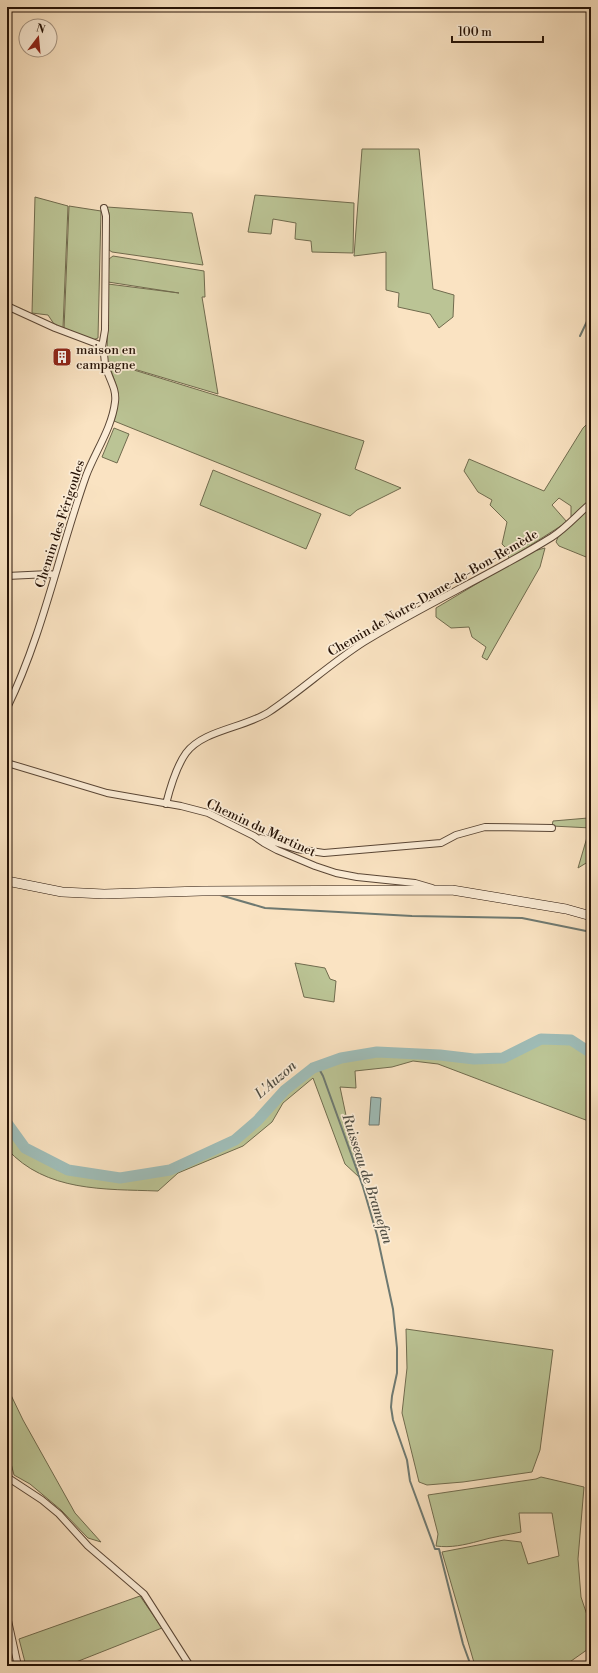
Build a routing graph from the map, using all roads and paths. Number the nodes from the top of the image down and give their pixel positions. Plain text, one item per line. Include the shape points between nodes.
1 (104, 208) dead end
2 (7, 306) edge
3 (102, 347) junction
4 (591, 504) edge
5 (55, 575) junction
6 (7, 576) edge
7 (7, 708) edge
8 (7, 763) edge
9 (166, 804) junction
10 (552, 828) dead end
11 (254, 836) junction
12 (7, 881) edge
13 (438, 889) junction
14 (591, 916) edge
15 (7, 1476) edge
16 (7, 1616) edge
17 (18, 1666) edge
18 (190, 1666) edge

1 - 3 street, Chemin des Férigoules via 105,322
2 - 3 street
3 - 5 street, Chemin des Férigoules via 105,365 115,392 115,403 109,424 87,475
4 - 9 street, Chemin de Notre-Dame-de-Bon-Remède via 553,536 365,642 328,666 268,712 198,742 186,753 178,768
5 - 6 street
5 - 7 street, Chemin des Férigoules via 20,682
8 - 9 street, Chemin du Martinet via 107,793
9 - 11 street, Chemin du Martinet via 208,813
10 - 11 street via 485,827 462,833 441,843 324,852 297,849
11 - 13 street, Chemin du Martinet via 277,850 315,866 357,877 415,883
12 - 13 main road via 62,892 104,894
13 - 14 main road via 518,900
15 - 18 street via 59,1514 88,1546 144,1594
16 - 17 street

